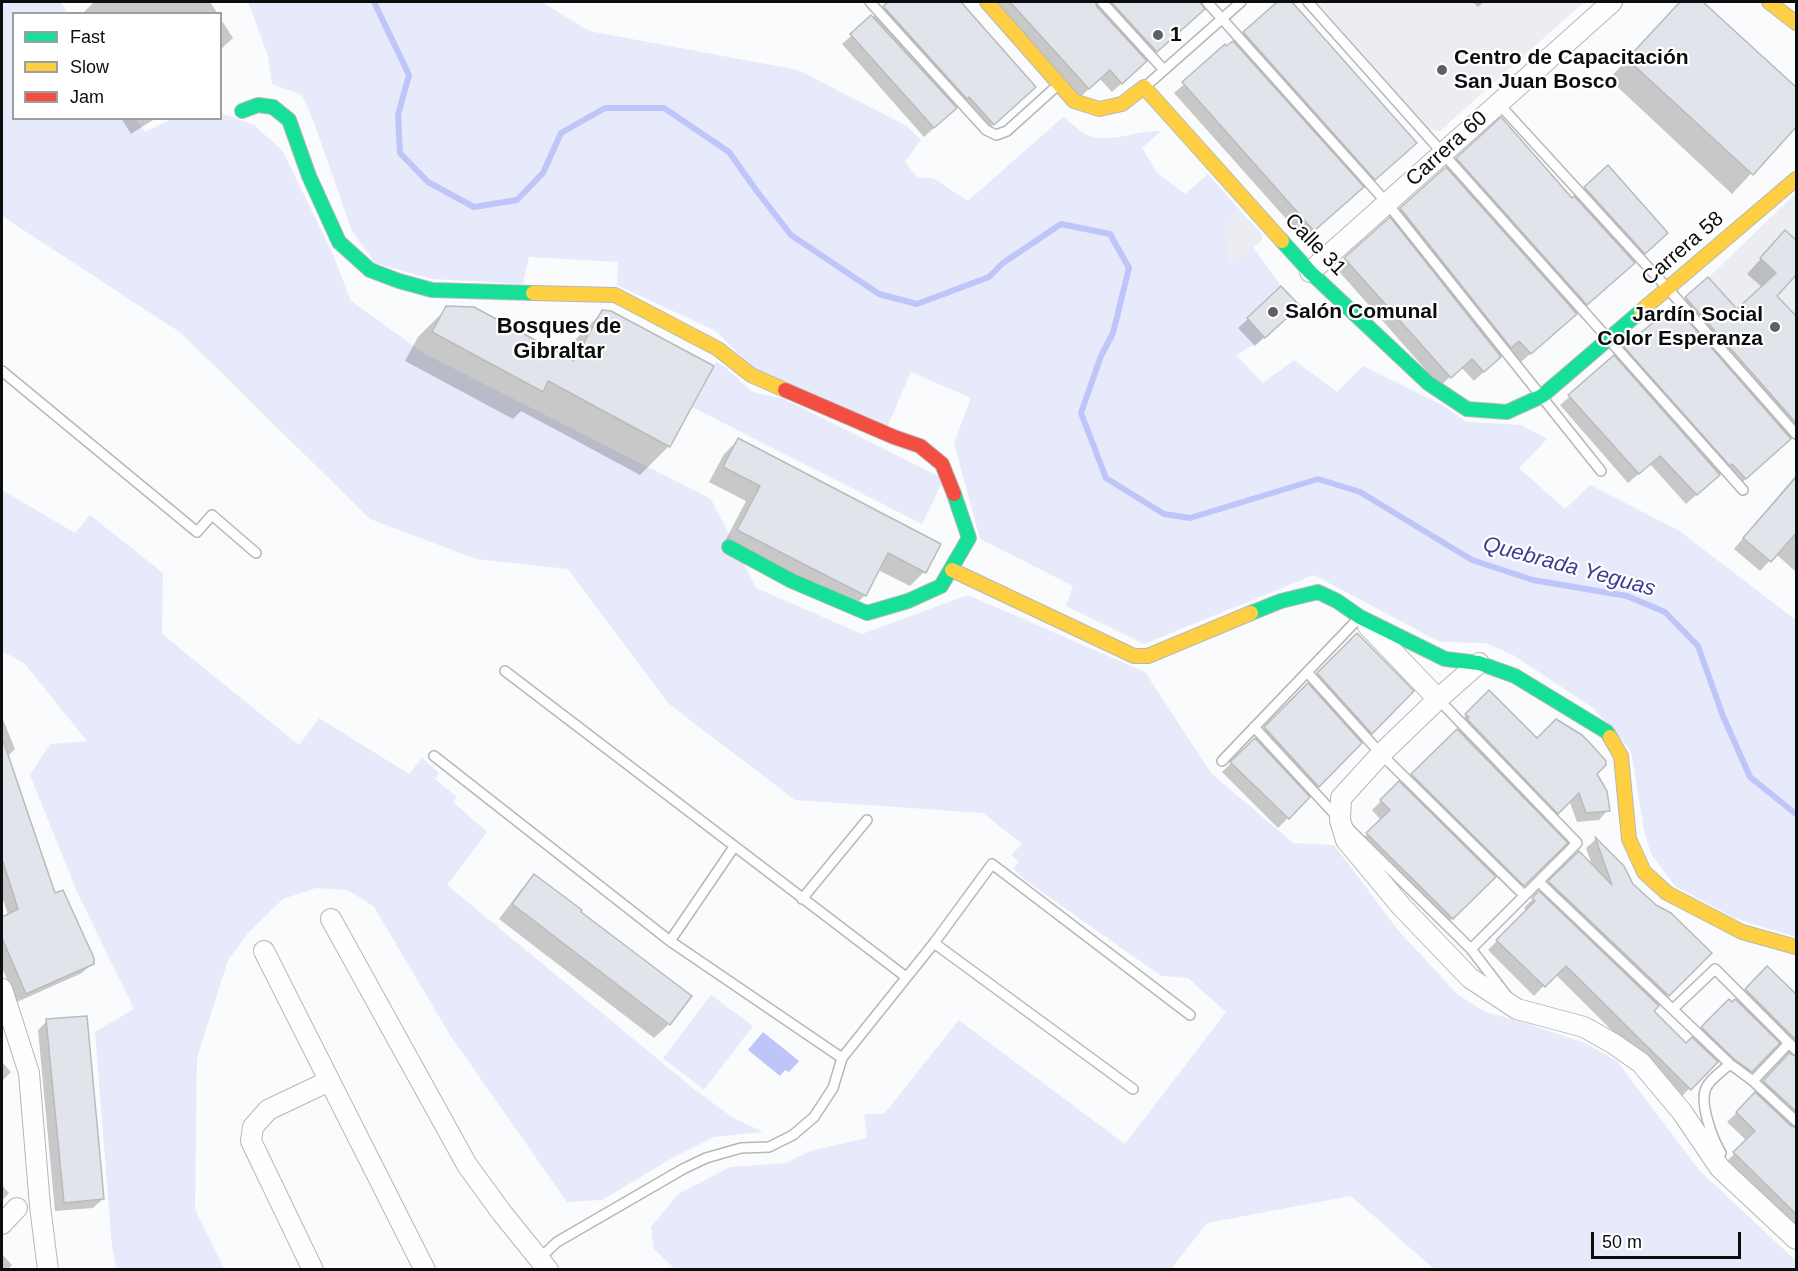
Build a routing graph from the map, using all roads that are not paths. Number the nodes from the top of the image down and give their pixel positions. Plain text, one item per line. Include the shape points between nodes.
1 (870, 2) edge
2 (987, 2) edge
3 (1102, 2) edge
4 (1207, 2) edge
5 (1241, 2) edge
6 (1308, 2) edge
7 (1612, 2) edge
8 (1769, 2) edge
9 (1222, 18) junction
10 (1797, 23) edge
11 (1164, 70) junction
12 (1059, 84) junction
13 (1144, 87) junction
14 (1498, 103) junction
15 (242, 111) dead end
16 (1444, 152) junction
17 (1797, 179) edge
18 (1387, 203) junction
19 (1310, 272) junction
20 (1669, 290) junction
21 (1608, 340) junction
22 (2, 371) edge
23 (1542, 396) junction
24 (1796, 434) edge
25 (1601, 471) dead end
26 (1743, 490) dead end
27 (729, 547) dead end
28 (255, 553) dead end
29 (952, 570) junction
30 (1360, 617) junction
31 (1479, 663) junction
32 (505, 671) dead end
33 (1307, 672) junction
34 (1438, 699) junction
35 (1254, 727) junction
36 (1381, 754) junction
37 (434, 756) dead end
38 (1222, 761) dead end
39 (867, 820) dead end
40 (1340, 820) junction
41 (734, 847) junction
42 (1539, 882) junction
43 (1524, 895) junction
44 (802, 899) junction
45 (331, 919) dead end
46 (670, 941) junction
47 (934, 943) junction
48 (1797, 946) edge
49 (1471, 949) junction
50 (264, 951) dead end
51 (906, 977) junction
52 (2, 989) edge
53 (1517, 1009) junction
54 (1673, 1009) junction
55 (1190, 1016) dead end
56 (1789, 1043) junction
57 (1797, 1050) edge
58 (842, 1058) junction
59 (1730, 1065) junction
60 (328, 1081) junction
61 (1753, 1081) junction
62 (1133, 1089) dead end
63 (1797, 1121) edge
64 (1740, 1185) junction
65 (18, 1208) dead end
66 (2, 1224) edge
67 (1797, 1239) edge
68 (538, 1266) edge
69 (48, 1269) edge
70 (313, 1269) edge
71 (424, 1269) edge

1 - 12 lane via 986,130 996,135 1007,131
2 - 12 street
3 - 11 lane
4 - 9 lane
5 - 9 lane
6 - 16 lane
7 - 14 street, Carrera 60
8 - 10 street
9 - 11 lane
9 - 18 lane
11 - 13 lane
12 - 13 street via 1074,100 1099,109 1122,104
13 - 19 street, Calle 31
14 - 16 street, Carrera 60
14 - 20 lane
15 - 29 street via 258,105 273,107 290,120 309,176 339,242 370,270 432,290 615,295 718,349 751,375 920,446 942,464 969,538
16 - 18 street, Carrera 60
16 - 21 lane
17 - 20 street, Carrera 58
18 - 19 street, Carrera 60
18 - 23 lane
19 - 23 street, Calle 31 via 1428,383 1467,409 1507,412
20 - 21 street, Carrera 58
20 - 24 lane
21 - 23 street, Carrera 58
21 - 26 lane
22 - 28 lane via 198,532 212,515
23 - 25 lane
27 - 29 street via 792,581 867,613 941,586
29 - 30 street via 1134,656 1148,656 1281,601 1318,592
30 - 31 street via 1445,659
30 - 33 lane
30 - 34 street
31 - 34 street
31 - 48 street via 1515,676 1607,732 1621,756 1629,840 1644,872 1666,893 1742,932
32 - 41 lane
33 - 35 lane
33 - 36 lane
34 - 36 street
34 - 42 lane via 1577,843
35 - 38 lane
35 - 40 lane
36 - 40 street via 1341,798
36 - 43 lane
37 - 46 lane
39 - 44 lane
40 - 49 lane
40 - 53 street via 1346,840 1401,906 1470,978
41 - 44 lane
41 - 46 lane
42 - 43 lane
42 - 54 lane
43 - 49 lane
44 - 51 lane
45 - 68 street via 467,1165
46 - 58 lane
47 - 51 lane
47 - 55 lane via 992,864
47 - 62 lane
49 - 53 lane
50 - 60 street
51 - 58 lane
52 - 69 street via 29,1073
53 - 64 street via 1584,1028 1641,1063 1682,1112 1720,1168
54 - 56 lane via 1715,969
54 - 59 lane
56 - 57 lane
56 - 61 lane
58 - 68 lane via 833,1088 814,1117 793,1136 769,1147 741,1148 706,1158 683,1169 557,1242
59 - 61 lane
59 - 64 lane via 1704,1091 1715,1143
60 - 70 street via 268,1110 253,1127 251,1141
60 - 71 street
61 - 63 lane
64 - 67 street
65 - 66 street

